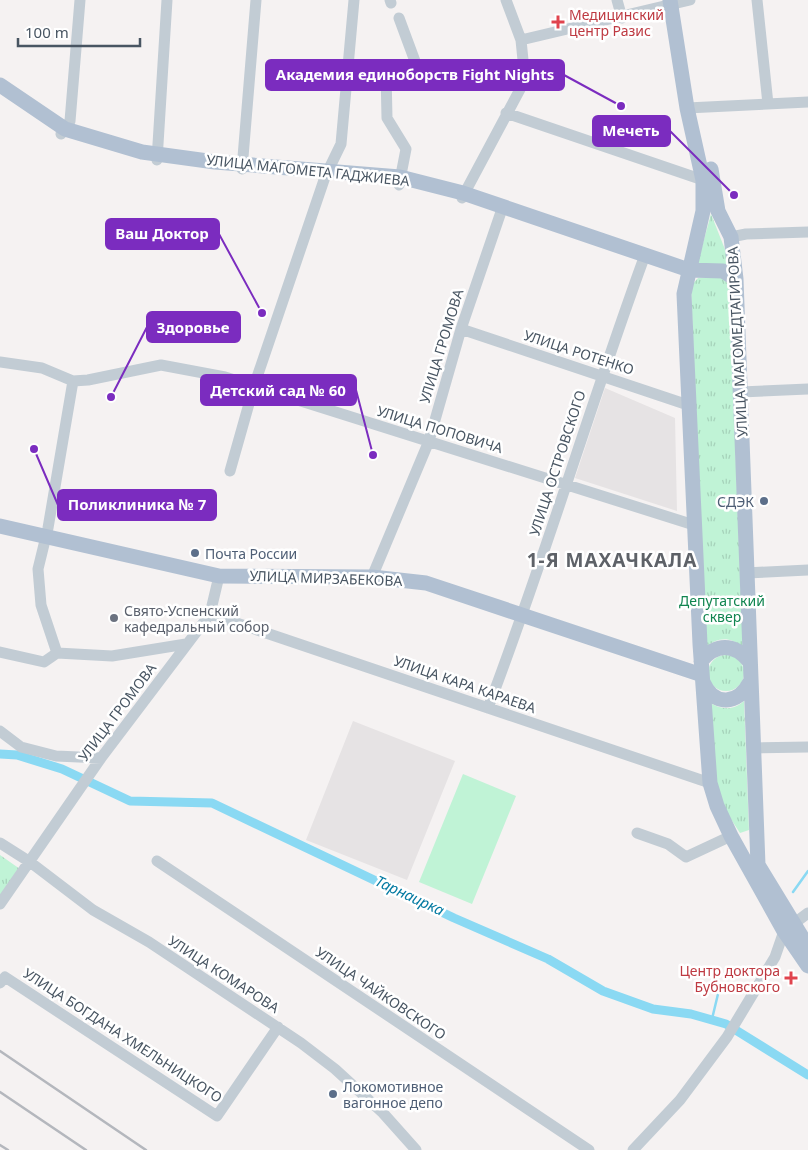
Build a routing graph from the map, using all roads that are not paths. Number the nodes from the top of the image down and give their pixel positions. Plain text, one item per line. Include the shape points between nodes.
1 (80, 0) edge
2 (168, 0) edge
3 (256, 0) edge
4 (354, 0) edge
5 (506, 0) edge
6 (617, 0) edge
7 (757, 0) edge
8 (678, 1) edge
9 (399, 18) dead end
10 (622, 18) junction
11 (521, 40) junction
12 (468, 71) dead end
13 (419, 72) junction
14 (0, 85) edge
15 (0, 96) edge
16 (808, 102) edge
17 (768, 104) junction
18 (693, 108) junction
19 (506, 113) junction
20 (63, 131) junction
21 (158, 157) junction
22 (243, 167) junction
23 (326, 174) junction
24 (703, 180) junction
25 (399, 181) junction
26 (463, 195) junction
27 (502, 209) junction
28 (808, 232) edge
29 (731, 238) junction
30 (644, 257) junction
31 (689, 272) junction
32 (736, 279) junction
33 (460, 329) junction
34 (0, 362) edge
35 (601, 375) junction
36 (74, 381) junction
37 (254, 386) junction
38 (808, 389) edge
39 (741, 392) junction
40 (688, 404) junction
41 (429, 441) junction
42 (230, 471) dead end
43 (565, 484) junction
44 (0, 517) edge
45 (0, 526) edge
46 (694, 526) junction
47 (46, 532) junction
48 (808, 570) edge
49 (746, 573) junction
50 (373, 574) junction
51 (218, 576) junction
52 (525, 611) junction
53 (210, 614) junction
54 (186, 644) junction
55 (0, 652) edge
56 (57, 653) junction
57 (749, 661) junction
58 (702, 671) junction
59 (750, 682) junction
60 (488, 708) junction
61 (0, 731) edge
62 (808, 747) edge
63 (753, 748) junction
64 (101, 758) junction
65 (710, 783) junction
66 (637, 833) dead end
67 (731, 836) junction
68 (0, 843) edge
69 (157, 861) dead end
70 (30, 862) junction
71 (754, 866) junction
72 (0, 904) edge
73 (808, 913) edge
74 (789, 928) junction
75 (808, 947) edge
76 (808, 966) edge
77 (0, 983) edge
78 (278, 1027) junction
79 (416, 1150) edge
80 (589, 1150) edge
81 (633, 1150) edge

1 - 20 street via 70,121
2 - 21 street
3 - 22 street
4 - 23 street via 341,144
5 - 11 street
6 - 10 street
7 - 17 street
8 - 10 street
8 - 18 main road, УЛИЦА МАГОМЕДТАГИРОВА
9 - 13 street
10 - 11 street
11 - 19 street via 525,80
12 - 13 street
13 - 25 street via 386,72 387,118 406,149
14 - 20 main road, УЛИЦА МАГОМЕТА ГАДЖИЕВА
15 - 20 main road, УЛИЦА МАГОМЕТА ГАДЖИЕВА
16 - 17 street
17 - 18 street
18 - 24 main road, УЛИЦА МАГОМЕДТАГИРОВА
18 - 29 main road, УЛИЦА МАГОМЕДТАГИРОВА via 718,212
19 - 24 street
19 - 26 street
20 - 21 main road, УЛИЦА МАГОМЕТА ГАДЖИЕВА
21 - 22 main road, УЛИЦА МАГОМЕТА ГАДЖИЕВА
22 - 23 main road, УЛИЦА МАГОМЕТА ГАДЖИЕВА
23 - 25 main road, УЛИЦА МАГОМЕТА ГАДЖИЕВА
23 - 37 street
24 - 31 main road, УЛИЦА МАГОМЕДТАГИРОВА via 703,211
25 - 26 main road, УЛИЦА МАГОМЕТА ГАДЖИЕВА
26 - 27 main road, УЛИЦА МАГОМЕТА ГАДЖИЕВА
27 - 30 main road, УЛИЦА МАГОМЕТА ГАДЖИЕВА
27 - 33 street, УЛИЦА ГРОМОВА
28 - 29 street via 746,234
29 - 32 main road, УЛИЦА МАГОМЕДТАГИРОВА
30 - 31 main road, УЛИЦА МАГОМЕТА ГАДЖИЕВА
30 - 35 street, УЛИЦА ОСТРОВСКОГО
31 - 32 main road, УЛИЦА МАГОМЕТА ГАДЖИЕВА via 723,271
31 - 40 main road, УЛИЦА МАГОМЕДТАГИРОВА via 684,294
32 - 39 main road, УЛИЦА МАГОМЕДТАГИРОВА
33 - 35 street, УЛИЦА РОТЕНКО
33 - 41 street, УЛИЦА ГРОМОВА
34 - 36 street, УЛИЦА ПОПОВИЧА via 42,368
35 - 40 street, УЛИЦА РОТЕНКО
35 - 43 street, УЛИЦА ОСТРОВСКОГО
36 - 37 street, УЛИЦА ПОПОВИЧА via 161,365
36 - 47 street
37 - 41 street, УЛИЦА ПОПОВИЧА
37 - 42 street
38 - 39 street
39 - 49 main road, УЛИЦА МАГОМЕДТАГИРОВА
40 - 46 main road, УЛИЦА МАГОМЕДТАГИРОВА
41 - 43 street, УЛИЦА ПОПОВИЧА
41 - 50 street, УЛИЦА ГРОМОВА
43 - 46 street, УЛИЦА ПОПОВИЧА
43 - 52 street, УЛИЦА ОСТРОВСКОГО
44 - 47 main road, УЛИЦА МИРЗАБЕКОВА
45 - 47 main road, УЛИЦА МИРЗАБЕКОВА
46 - 58 main road, УЛИЦА МАГОМЕДТАГИРОВА
47 - 50 main road, УЛИЦА МИРЗАБЕКОВА via 219,567
47 - 51 main road, УЛИЦА МИРЗАБЕКОВА
47 - 56 street via 38,569 40,605
48 - 49 street
49 - 57 main road, УЛИЦА МАГОМЕДТАГИРОВА
50 - 51 main road, УЛИЦА МИРЗАБЕКОВА
50 - 52 main road, УЛИЦА МИРЗАБЕКОВА via 428,575
51 - 53 street, УЛИЦА ГРОМОВА
52 - 58 main road, УЛИЦА МИРЗАБЕКОВА
52 - 60 street, УЛИЦА ОСТРОВСКОГО
53 - 54 street, УЛИЦА ГРОМОВА
53 - 60 street, УЛИЦА КАРА КАРАЕВА
54 - 56 street via 112,656
54 - 64 street, УЛИЦА ГРОМОВА
55 - 56 street via 44,662
57 - 58 main road via 742,652 731,647 719,647 709,652
57 - 59 main road
58 - 59 main road via 707,691 715,698 736,698 745,692
58 - 65 main road, УЛИЦА МАГОМЕДТАГИРОВА
59 - 63 main road
60 - 65 street, УЛИЦА КАРА КАРАЕВА
61 - 64 street via 21,747 48,754
62 - 63 street
63 - 71 main road
64 - 70 street, УЛИЦА ГРОМОВА
65 - 67 main road, УЛИЦА МАГОМЕДТАГИРОВА
66 - 67 street via 668,844 686,857
67 - 71 main road, УЛИЦА МАГОМЕДТАГИРОВА
68 - 70 street, УЛИЦА КОМАРОВА
69 - 80 street, УЛИЦА ЧАЙКОВСКОГО
70 - 72 street, УЛИЦА ГРОМОВА
70 - 78 street, УЛИЦА КОМАРОВА via 93,910 149,942
71 - 74 main road, УЛИЦА МАГОМЕДТАГИРОВА
73 - 74 street
74 - 75 main road
74 - 76 main road
74 - 81 street via 727,1037 680,1100
77 - 78 street, УЛИЦА БОГДАНА ХМЕЛЬНИЦКОГО via 5,977 217,1116
78 - 79 street, УЛИЦА КОМАРОВА via 335,1069 383,1113

